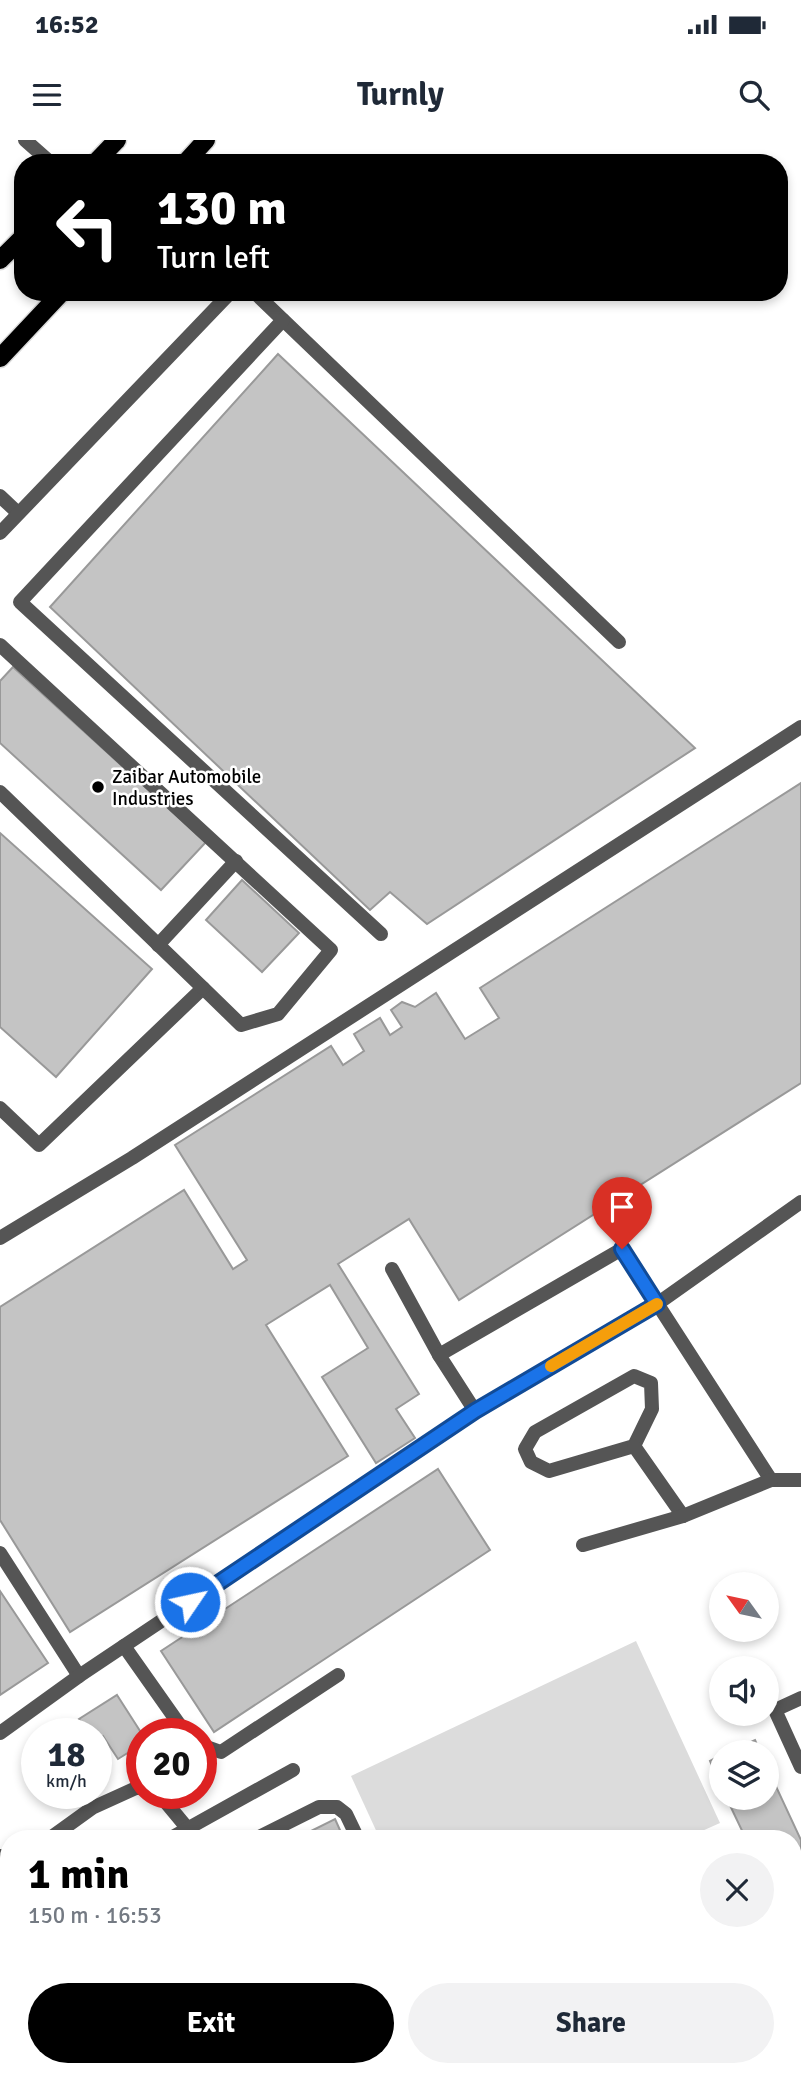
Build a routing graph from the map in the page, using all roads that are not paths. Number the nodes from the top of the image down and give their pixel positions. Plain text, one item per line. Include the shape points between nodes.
1 (25, 140) edge
2 (117, 140) edge
3 (206, 140) edge
4 (41, 154) edge
5 (104, 154) edge
6 (193, 154) edge
7 (14, 246) edge
8 (0, 260) edge
9 (54, 301) edge
10 (222, 301) edge
11 (263, 301) edge
12 (283, 320) junction
13 (0, 358) edge
14 (0, 496) edge
15 (18, 513) junction
16 (0, 533) edge
17 (619, 642) dead end
18 (0, 645) edge
19 (801, 727) edge
20 (0, 792) edge
21 (236, 861) junction
22 (381, 934) dead end
23 (158, 945) junction
24 (203, 988) junction
25 (0, 1108) edge
26 (801, 1202) edge
27 (0, 1238) edge
28 (392, 1269) dead end
29 (657, 1304) junction
30 (439, 1354) junction
31 (475, 1411) junction
32 (634, 1446) junction
33 (771, 1480) junction
34 (801, 1480) edge
35 (682, 1516) junction
36 (583, 1545) dead end
37 (0, 1553) edge
38 (124, 1646) junction
39 (338, 1675) dead end
40 (79, 1676) junction
41 (801, 1698) edge
42 (175, 1718) edge
43 (0, 1733) edge
44 (217, 1751) edge
45 (801, 1767) edge
46 (293, 1770) dead end
47 (126, 1793) edge
48 (171, 1809) edge
49 (188, 1829) joint
50 (61, 1830) edge
51 (272, 1830) edge
52 (354, 1830) edge

1 - 4 lane
2 - 5 main road
3 - 6 main road
7 - 8 main road
9 - 13 main road
10 - 15 lane
11 - 12 lane
12 - 17 lane
12 - 22 lane via 20,602
14 - 15 lane
15 - 16 lane
18 - 21 lane
19 - 27 lane via 132,1158
20 - 23 lane
21 - 23 lane
21 - 24 lane via 331,950 278,1014 241,1025
23 - 24 lane
24 - 25 lane via 39,1145
26 - 29 lane
28 - 30 lane
29 - 30 lane via 622,1249
29 - 31 lane
29 - 33 lane
30 - 31 lane
31 - 38 lane
32 - 32 lane via 549,1471 531,1462 525,1449 536,1432 634,1376 651,1383 652,1409
32 - 35 lane
33 - 34 lane
33 - 35 lane
35 - 36 lane
37 - 40 lane
38 - 40 lane
38 - 42 lane
39 - 44 lane
40 - 43 lane
41 - 45 lane via 775,1710
46 - 49 lane
47 - 50 lane via 92,1808
48 - 49 lane
51 - 52 lane via 319,1807 337,1807

